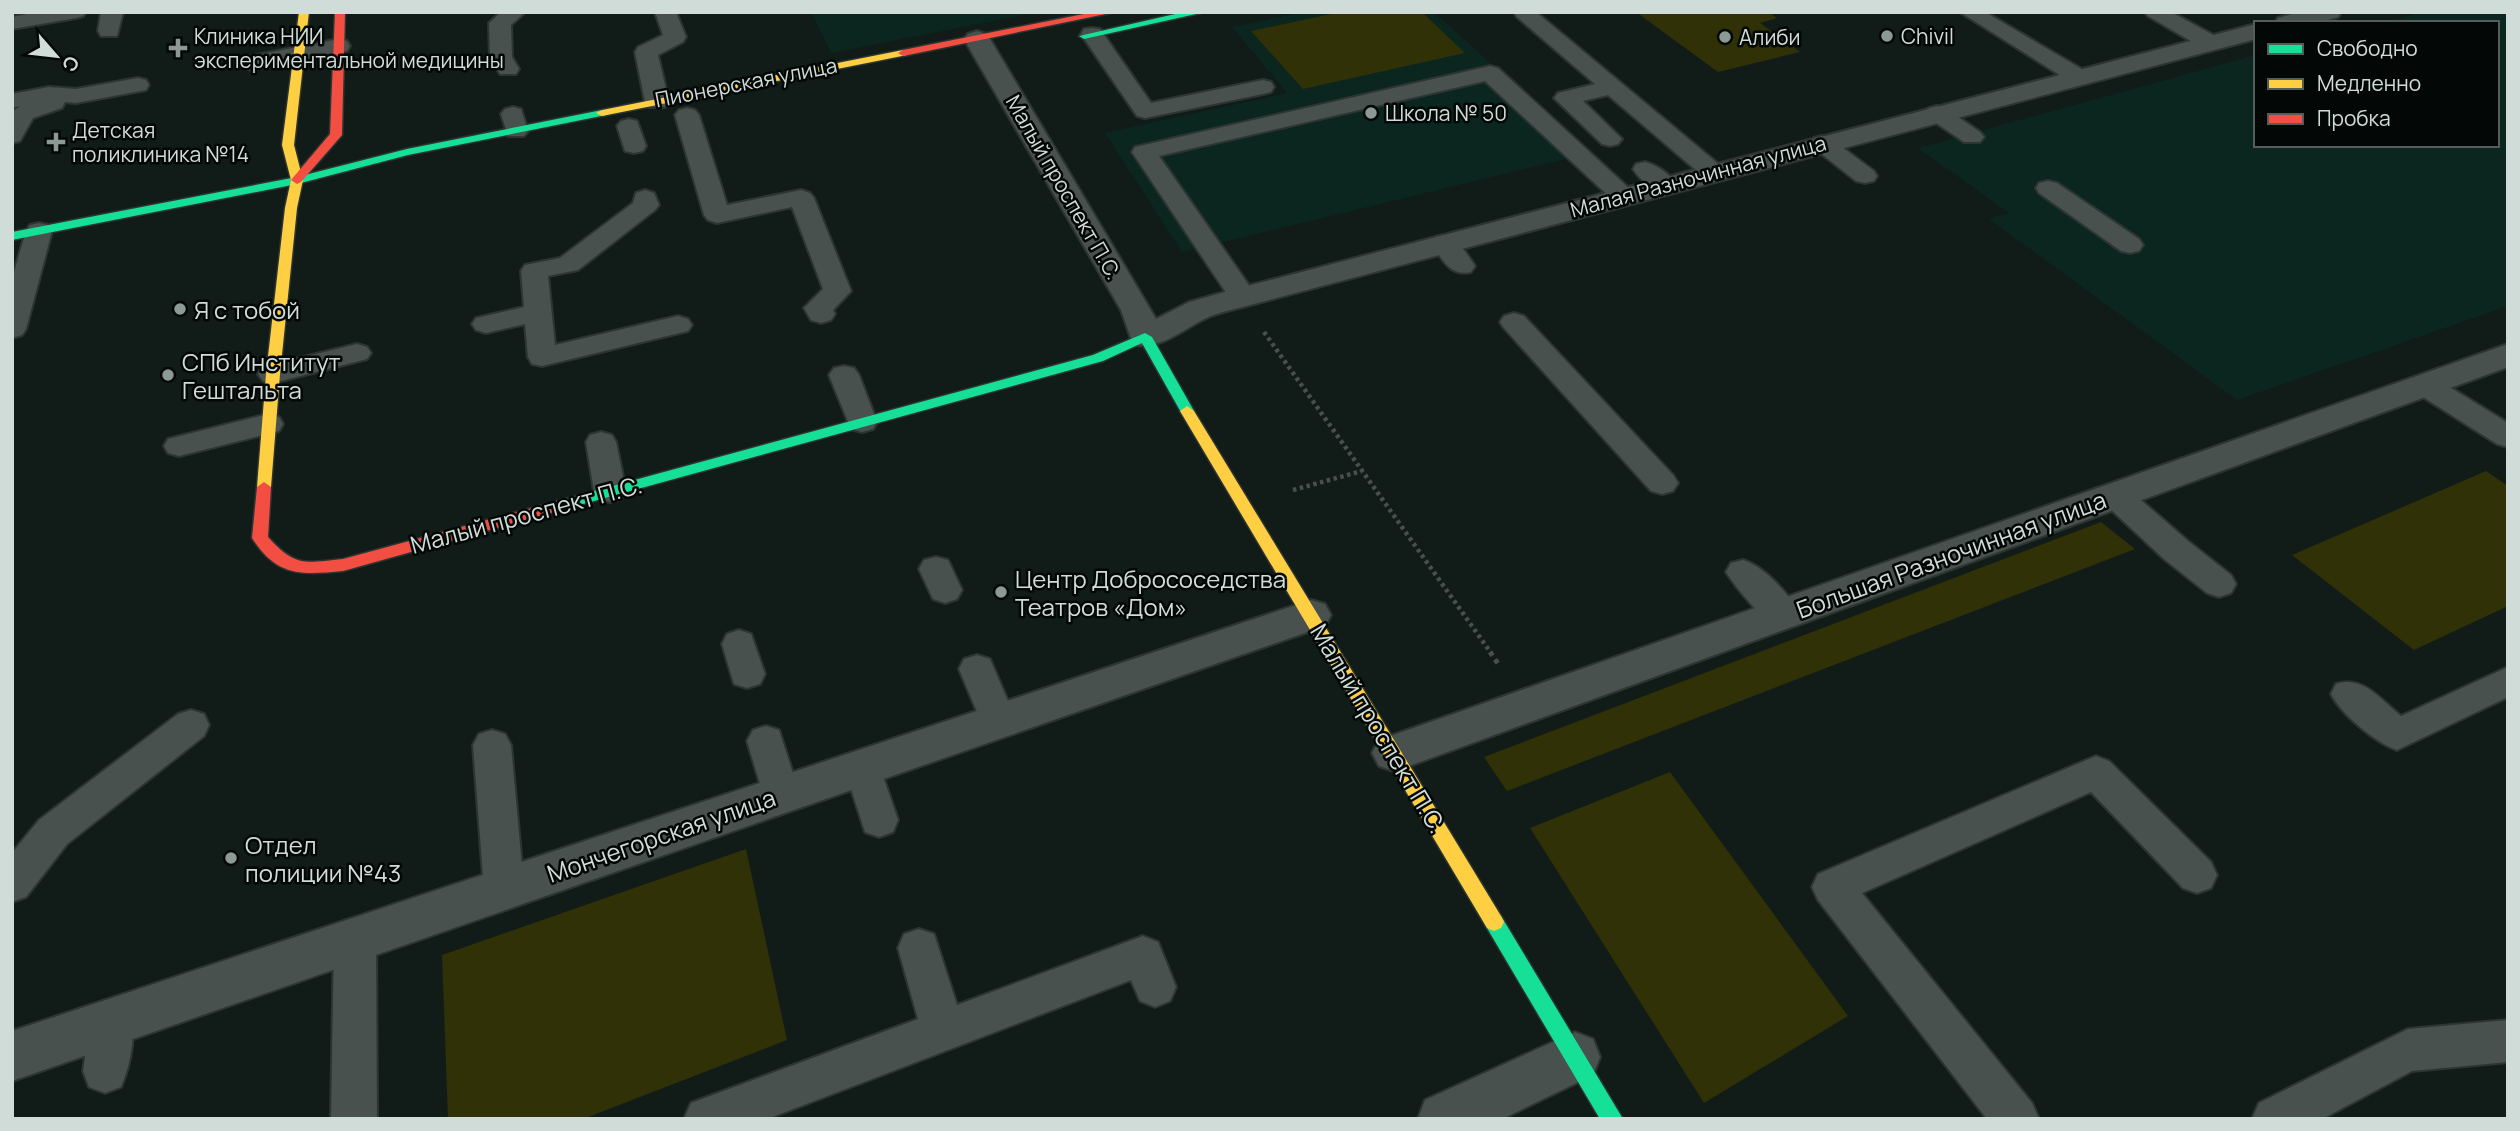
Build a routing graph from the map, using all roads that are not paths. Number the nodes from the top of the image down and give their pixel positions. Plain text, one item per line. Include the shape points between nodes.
1 (76, 12) edge
2 (304, 12) edge
3 (340, 12) edge
4 (515, 12) edge
5 (665, 12) edge
6 (1110, 12) edge
7 (1200, 12) edge
8 (1970, 12) edge
9 (2155, 12) edge
10 (2327, 12) edge
11 (1524, 13) edge
12 (2294, 21) edge
13 (12, 23) edge
14 (2254, 31) edge
15 (1093, 34) junction
16 (1066, 39) dead end
17 (2209, 42) junction
18 (339, 46) junction
19 (984, 51) junction
20 (299, 54) junction
21 (252, 63) dead end
22 (508, 69) dead end
23 (2077, 76) junction
24 (138, 85) dead end
25 (1263, 87) dead end
26 (1612, 87) junction
27 (76, 96) junction
28 (12, 101) edge
29 (680, 112) junction
30 (1937, 113) junction
31 (12, 136) edge
32 (1972, 137) dead end
33 (1611, 139) dead end
34 (1822, 144) junction
35 (406, 170) dead end
36 (1713, 172) junction
37 (1865, 176) dead end
38 (298, 180) junction
39 (2048, 188) dead end
40 (1623, 196) junction
41 (645, 198) dead end
42 (25, 234) edge
43 (1444, 243) junction
44 (2130, 245) dead end
45 (1462, 266) dead end
46 (1243, 297) junction
47 (538, 312) junction
48 (821, 314) dead end
49 (1514, 323) dead end
50 (486, 324) dead end
51 (678, 325) dead end
52 (12, 329) edge
53 (1145, 337) junction
54 (357, 353) dead end
55 (2508, 355) edge
56 (274, 374) junction
57 (844, 374) dead end
58 (2425, 385) junction
59 (862, 422) junction
60 (268, 424) junction
61 (2508, 437) edge
62 (601, 442) dead end
63 (179, 446) dead end
64 (1662, 484) dead end
65 (610, 491) junction
66 (2115, 495) junction
67 (1743, 572) dead end
68 (2220, 584) dead end
69 (1783, 614) junction
70 (1311, 615) junction
71 (977, 668) dead end
72 (2507, 683) edge
73 (2349, 694) dead end
74 (998, 720) junction
75 (191, 725) dead end
76 (766, 741) dead end
77 (492, 745) dead end
78 (1394, 753) junction
79 (863, 766) junction
80 (781, 794) junction
81 (879, 820) dead end
82 (2197, 875) dead end
83 (12, 884) edge
84 (504, 889) junction
85 (355, 939) junction
86 (919, 948) dead end
87 (1155, 987) dead end
88 (112, 1022) junction
89 (943, 1029) junction
90 (2508, 1041) edge
91 (12, 1056) edge
92 (1575, 1057) junction
93 (105, 1071) dead end
94 (354, 1119) edge
95 (707, 1119) edge
96 (1444, 1119) edge
97 (1612, 1119) edge
98 (2016, 1119) edge
99 (2275, 1119) edge

1 - 13 lane
2 - 20 street, Малый проспект П.С.
3 - 18 street, Малый проспект П.С.
4 - 22 lane via 500,23 501,57
5 - 29 lane via 675,37 646,52
6 - 19 street, Пионерская улица
7 - 15 street
8 - 23 lane
9 - 17 lane
10 - 12 street
11 - 26 lane
14 - 17 street, Малая Разночинная улица
15 - 16 street
15 - 25 lane via 1145,111
17 - 23 street, Малая Разночинная улица
18 - 20 lane
18 - 38 street, Малый проспект П.С. via 336,135
19 - 29 street, Пионерская улица
19 - 53 street, Малый проспект П.С. via 1137,310
20 - 21 lane
20 - 38 street, Малый проспект П.С. via 288,145
23 - 30 street, Малая Разночинная улица
24 - 27 lane
26 - 33 lane via 1566,98
26 - 36 lane
27 - 28 lane via 49,94
27 - 31 lane via 23,113
29 - 38 street, Пионерская улица via 514,122
29 - 48 lane via 718,215 801,198 837,291 818,308
30 - 32 lane
30 - 34 street, Малая Разночинная улица
34 - 36 street, Малая Разночинная улица
34 - 37 lane
35 - 38 street, Пионерская улица
36 - 40 street, Малая Разночинная улица via 1655,177
38 - 42 street, Пионерская улица
38 - 56 street, Малый проспект П.С. via 291,208
39 - 44 lane
40 - 43 street, Малая Разночинная улица
40 - 46 lane via 1490,73 1144,152
41 - 47 lane via 646,205 569,264 534,271
42 - 52 lane
43 - 45 lane
43 - 46 street, Малая Разночинная улица
46 - 53 street, Малая Разночинная улица via 1200,309
47 - 50 lane
47 - 51 lane via 542,357 588,359
49 - 64 lane
53 - 59 street, Малый проспект П.С. via 1098,358
53 - 70 street, Малый проспект П.С.
54 - 56 lane
55 - 58 street, Большая Разночинная улица
56 - 60 street, Малый проспект П.С.
57 - 59 lane
58 - 61 lane
58 - 66 street, Большая Разночинная улица
59 - 65 street, Малый проспект П.С.
60 - 63 lane
60 - 65 street, Малый проспект П.С. via 260,538 280,561 309,568 343,565
62 - 65 lane
66 - 68 lane
66 - 69 street, Большая Разночинная улица
67 - 69 lane
69 - 78 street, Большая Разночинная улица
70 - 74 street, Мончегорская улица
70 - 78 street, Малый проспект П.С.
71 - 74 lane
72 - 73 lane via 2397,735
74 - 79 street, Мончегорская улица
75 - 83 lane via 53,832
76 - 80 lane
77 - 84 lane
78 - 92 street, Малый проспект П.С.
79 - 80 street, Мончегорская улица
79 - 81 lane
80 - 84 street, Мончегорская улица
82 - 98 lane via 2096,772 1832,887
84 - 85 street, Мончегорская улица
85 - 88 street, Мончегорская улица
85 - 94 lane
86 - 89 lane
87 - 89 lane via 1143,956
88 - 91 street, Мончегорская улица
88 - 93 lane
89 - 95 lane
90 - 99 lane via 2408,1050
92 - 96 street
92 - 97 street, Малый проспект П.С.

